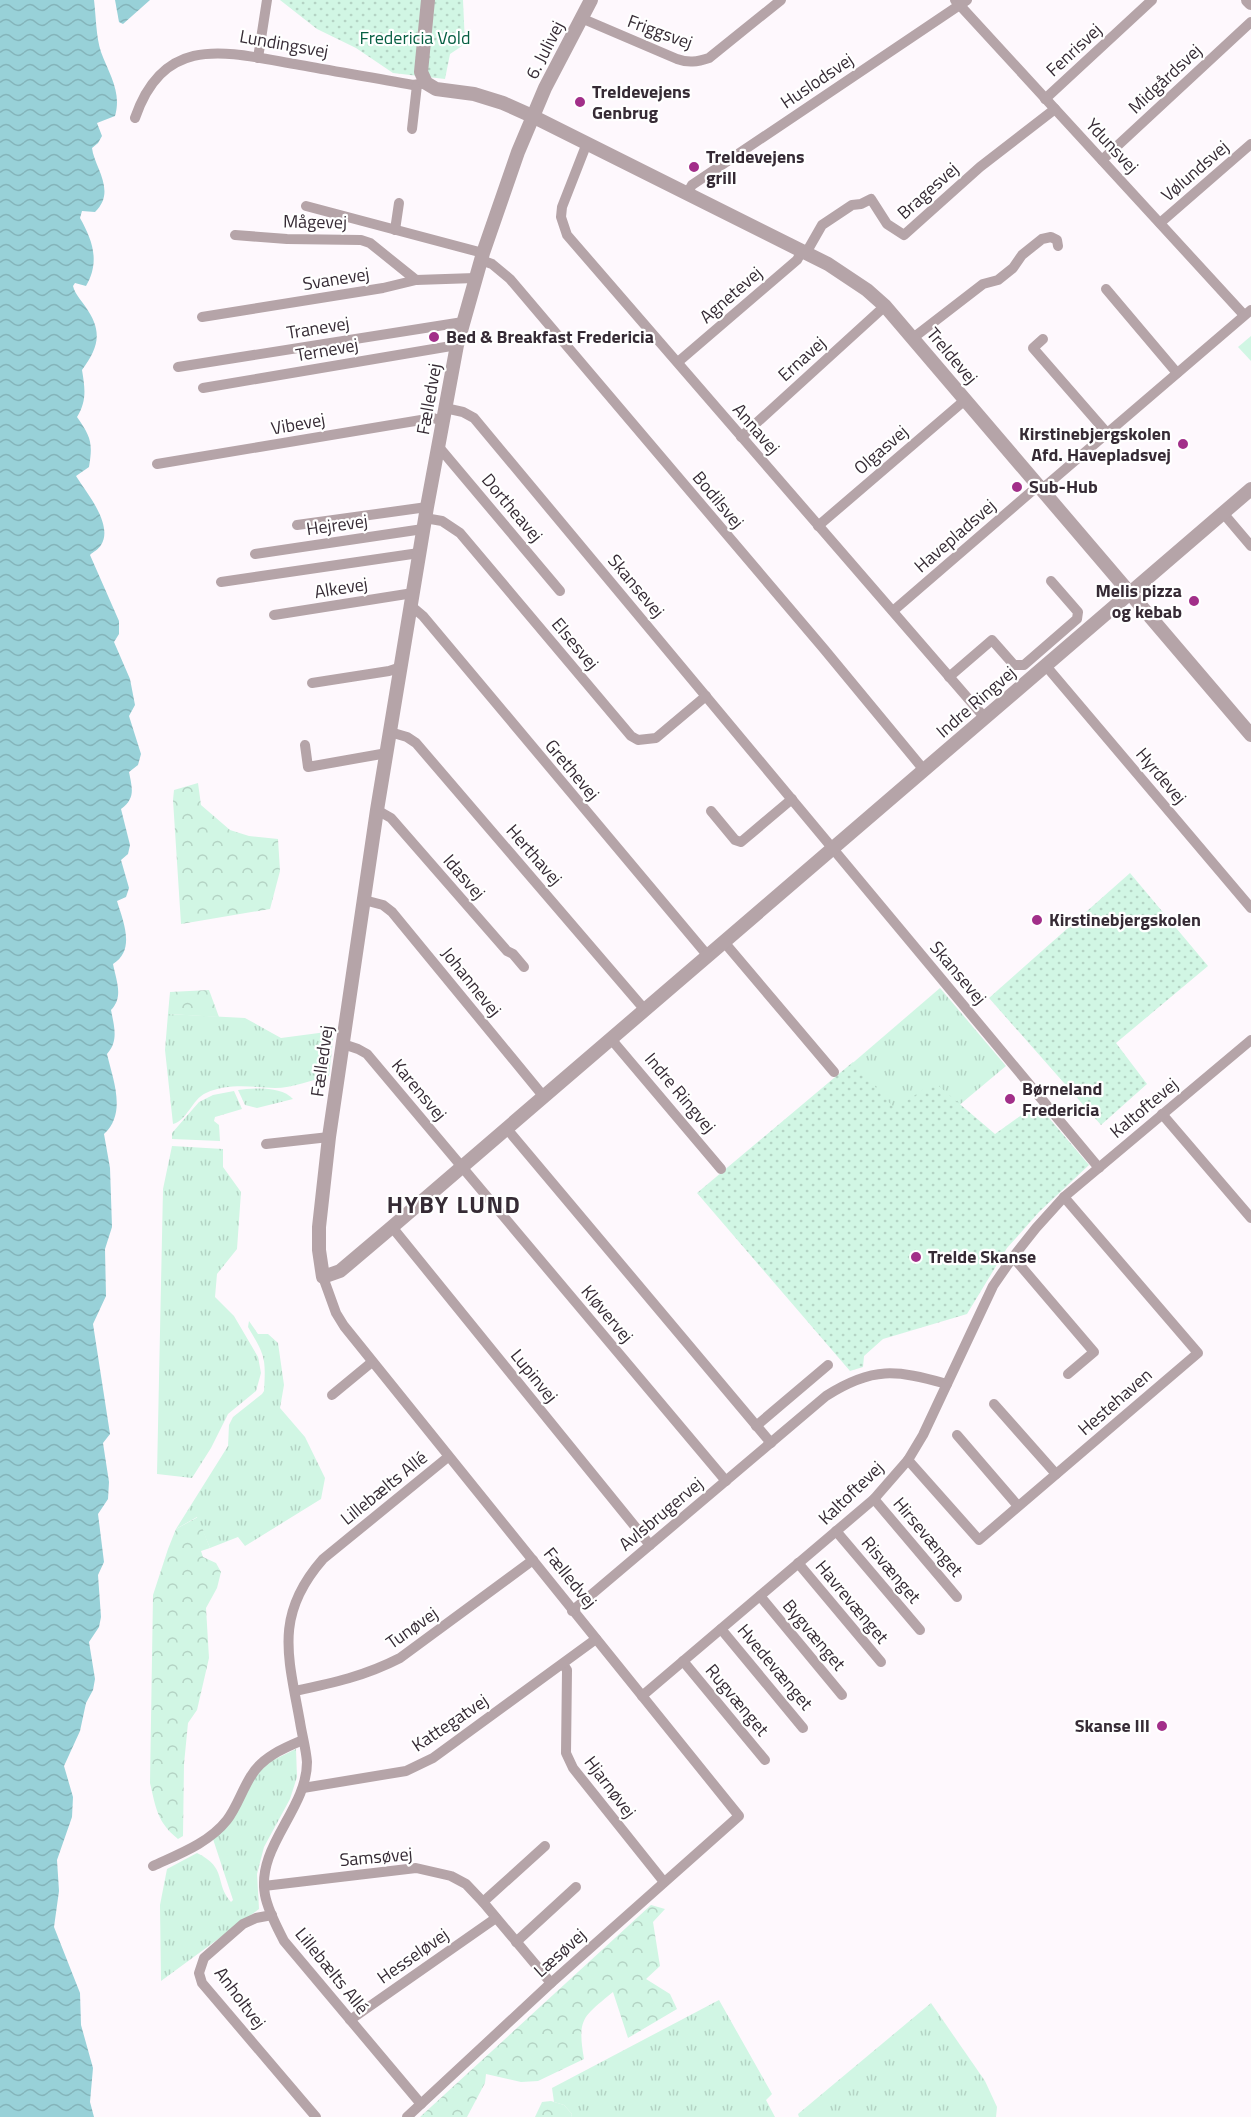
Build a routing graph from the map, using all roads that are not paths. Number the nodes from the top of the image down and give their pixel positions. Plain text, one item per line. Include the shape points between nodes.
1 (267, 0) edge
2 (428, 0) edge
3 (591, 0) edge
4 (781, 0) edge
5 (1152, 0) edge
6 (960, 2) edge
7 (581, 18) junction
8 (1251, 22) edge
9 (258, 58) junction
10 (422, 84) junction
11 (1045, 99) junction
12 (1055, 109) junction
13 (532, 116) junction
14 (135, 118) dead end
15 (412, 129) dead end
16 (586, 143) junction
17 (1251, 144) edge
18 (1102, 160) junction
19 (688, 192) junction
20 (399, 203) dead end
21 (306, 206) dead end
22 (1160, 223) junction
23 (395, 230) junction
24 (235, 235) dead end
25 (1058, 246) dead end
26 (804, 252) junction
27 (482, 257) junction
28 (475, 278) junction
29 (416, 280) junction
30 (1106, 289) dead end
31 (885, 306) junction
32 (1248, 312) edge
33 (202, 317) dead end
34 (463, 322) junction
35 (913, 338) junction
36 (1043, 339) dead end
37 (457, 345) junction
38 (678, 362) junction
39 (178, 367) dead end
40 (1177, 373) junction
41 (203, 388) dead end
42 (965, 400) junction
43 (444, 414) junction
44 (1107, 433) junction
45 (741, 437) junction
46 (438, 446) junction
47 (157, 464) dead end
48 (1041, 487) junction
49 (1251, 489) edge
50 (1223, 513) junction
51 (425, 518) junction
52 (297, 525) dead end
53 (818, 526) junction
54 (1251, 546) edge
55 (419, 553) junction
56 (255, 554) dead end
57 (1052, 581) dead end
58 (221, 582) dead end
59 (560, 591) dead end
60 (1130, 592) junction
61 (412, 599) junction
62 (893, 611) junction
63 (274, 615) dead end
64 (1046, 666) junction
65 (401, 667) junction
66 (949, 677) junction
67 (312, 683) dead end
68 (706, 696) junction
69 (985, 718) junction
70 (390, 732) junction
71 (1251, 735) edge
72 (305, 745) dead end
73 (387, 753) junction
74 (924, 771) junction
75 (792, 799) junction
76 (377, 810) junction
77 (711, 811) dead end
78 (833, 849) junction
79 (364, 900) junction
80 (1251, 908) edge
81 (724, 942) junction
82 (708, 956) junction
83 (524, 967) dead end
84 (645, 1010) junction
85 (611, 1040) junction
86 (1251, 1040) edge
87 (343, 1044) junction
88 (834, 1072) dead end
89 (544, 1097) junction
90 (1162, 1114) junction
91 (507, 1130) junction
92 (329, 1137) junction
93 (266, 1144) dead end
94 (462, 1168) junction
95 (1099, 1168) junction
96 (721, 1169) dead end
97 (1064, 1197) junction
98 (1251, 1218) edge
99 (392, 1227) junction
100 (1013, 1257) junction
101 (323, 1277) junction
102 (372, 1362) junction
103 (828, 1365) dead end
104 (1068, 1374) dead end
105 (947, 1384) junction
106 (332, 1395) dead end
107 (994, 1404) dead end
108 (756, 1426) junction
109 (957, 1435) dead end
110 (771, 1443) junction
111 (448, 1457) junction
112 (908, 1460) junction
113 (1056, 1474) junction
114 (726, 1481) junction
115 (874, 1499) junction
116 (1018, 1506) junction
117 (836, 1532) junction
118 (650, 1545) junction
119 (533, 1560) junction
120 (798, 1563) junction
121 (760, 1596) junction
122 (957, 1597) dead end
123 (572, 1611) junction
124 (721, 1629) junction
125 (920, 1630) dead end
126 (596, 1639) junction
127 (683, 1661) junction
128 (881, 1662) dead end
129 (563, 1664) junction
130 (295, 1691) junction
131 (842, 1695) dead end
132 (642, 1696) junction
133 (803, 1728) dead end
134 (303, 1740) junction
135 (765, 1760) dead end
136 (303, 1788) junction
137 (739, 1816) joint
138 (545, 1846) dead end
139 (153, 1866) dead end
140 (664, 1882) junction
141 (264, 1886) junction
142 (576, 1887) dead end
143 (483, 1902) junction
144 (272, 1915) junction
145 (496, 1918) junction
146 (516, 1942) junction
147 (551, 1983) junction
148 (350, 2020) junction
149 (421, 2104) junction
150 (316, 2117) edge
151 (407, 2117) edge

1 - 9 street
2 - 10 street
3 - 7 street, 6. Julivej
4 - 7 street, Friggsvej via 699,62 676,59
5 - 11 street, Fenrisvej
6 - 11 street, Ydunsvej
6 - 19 street, Huslodsvej via 692,185
7 - 13 street, 6. Julivej
8 - 18 street, Midgårdsvej
9 - 10 street, Lundingsvej
9 - 14 street, Lundingsvej via 207,53 162,72 142,97
10 - 13 street, Lundingsvej via 474,94
10 - 15 street
11 - 12 street, Ydunsvej
12 - 18 street, Ydunsvej
12 - 26 street, Bragesvej via 980,167 904,235 887,224 871,199 852,205 822,225
13 - 16 street, Treldevej
13 - 27 street, Fælledvej
16 - 19 street, Treldevej
16 - 38 street, Annavej via 562,207 562,226
17 - 22 street, Vølundsvej
18 - 22 street, Ydunsvej
19 - 26 street, Treldevej
20 - 23 street
21 - 23 street
22 - 32 street, Ydunsvej
23 - 27 street
24 - 29 street, Mågevej via 361,240
25 - 35 street via 1051,237 1042,239 998,280 983,284
26 - 31 street, Treldevej via 848,276
26 - 38 street, Agnetevej
27 - 28 street, Fælledvej
27 - 74 street, Bodilsvej via 510,279
28 - 29 street, Svanevej
28 - 34 street, Fælledvej
29 - 33 street, Svanevej
30 - 40 street
31 - 35 street, Treldevej
31 - 45 street, Ernavej
32 - 40 street, Havepladsvej
34 - 37 street, Fælledvej
34 - 39 street, Tranevej
35 - 42 street, Treldevej
36 - 44 street via 1033,348
37 - 41 street, Ternevej
37 - 43 street, Fælledvej
38 - 45 street, Annavej
40 - 44 street, Havepladsvej
42 - 48 street, Treldevej
42 - 53 street, Olgasvej
43 - 46 street, Fælledvej
43 - 47 street, Vibevej
43 - 68 street, Skansevej via 463,412 474,418
44 - 48 street, Havepladsvej
45 - 53 street, Annavej
46 - 51 street, Fælledvej
46 - 59 street, Dortheavej
48 - 60 street, Treldevej
48 - 62 street, Havepladsvej
49 - 50 street, Indre Ringvej
50 - 54 street
50 - 60 street, Indre Ringvej
51 - 52 street
51 - 55 street, Fælledvej
51 - 56 street, Hejrevej
51 - 68 street, Elsesvej via 442,521 460,533 631,736 638,740 656,738
53 - 62 street, Annavej
55 - 58 street
55 - 61 street, Fælledvej
57 - 66 street via 1077,612 1077,619 1024,665 1014,665 992,640
60 - 64 street, Indre Ringvej
60 - 71 street, Treldevej
61 - 63 street, Alkevej
61 - 65 street, Fælledvej
61 - 82 street, Grethevej
62 - 66 street, Annavej
64 - 69 street, Indre Ringvej
64 - 80 street, Hyrdevej
65 - 67 street
65 - 70 street, Fælledvej
66 - 69 street, Annavej
68 - 75 street, Skansevej
69 - 74 street, Indre Ringvej
70 - 73 street, Fælledvej
70 - 84 street, Herthavej via 416,743
72 - 73 street via 309,767
73 - 76 street, Fælledvej
74 - 78 street, Indre Ringvej
75 - 77 street via 741,842
75 - 78 street, Skansevej
76 - 79 street, Fælledvej
76 - 83 street, Idasvej via 391,818
78 - 81 street, Indre Ringvej
78 - 95 street, Skansevej
79 - 87 street, Fælledvej
79 - 89 street, Johannevej via 392,912
81 - 82 street, Indre Ringvej
81 - 88 street
82 - 84 street, Indre Ringvej
84 - 85 street, Indre Ringvej
85 - 89 street, Indre Ringvej
85 - 96 street, Indre Ringvej
86 - 90 street, Kaltoftevej
87 - 92 street, Fælledvej
87 - 94 street, Karensvej via 366,1054
89 - 91 street, Indre Ringvej
90 - 95 street, Kaltoftevej
90 - 98 street
91 - 94 street, Indre Ringvej
91 - 108 street
92 - 93 street
92 - 101 street, Fælledvej via 319,1227
94 - 99 street, Indre Ringvej
94 - 114 street, Kløvervej
95 - 97 street, Kaltoftevej
97 - 100 street, Kaltoftevej
97 - 113 street, Hestehaven via 1197,1353
99 - 101 street, Indre Ringvej via 340,1271
99 - 118 street, Lupinvej
100 - 104 street via 1094,1352
100 - 105 street, Kaltoftevej via 993,1286
101 - 102 street, Fælledvej via 344,1326
102 - 106 street
102 - 111 street, Fælledvej
103 - 108 street
105 - 110 street, Avlsbrugervej via 901,1372 855,1379 826,1396
105 - 112 street, Kaltoftevej
107 - 113 street
108 - 110 street
109 - 116 street
110 - 114 street, Avlsbrugervej
111 - 119 street, Fælledvej
111 - 130 street, Lillebælts Allé via 323,1559 307,1578 290,1620 288,1641
112 - 115 street, Kaltoftevej
112 - 116 street, Hestehaven via 979,1540
113 - 116 street, Hestehaven
114 - 118 street, Avlsbrugervej
115 - 117 street, Kaltoftevej
115 - 122 street, Hirsevænget
117 - 120 street, Kaltoftevej
117 - 125 street, Risvænget
118 - 123 street, Avlsbrugervej
119 - 123 street, Fælledvej
119 - 130 street, Tunøvej via 400,1658 353,1679
120 - 121 street, Kaltoftevej
120 - 128 street, Havrevænget
121 - 124 street, Kaltoftevej
121 - 131 street, Bygvænget
123 - 126 street, Fælledvej
124 - 127 street, Kaltoftevej
124 - 133 street, Hvedevænget
126 - 129 street, Kattegatvej
126 - 132 street, Fælledvej
127 - 132 street, Kaltoftevej
127 - 135 street, Rugvænget
129 - 136 street, Kattegatvej via 433,1758 406,1771
129 - 140 street, Hjarnøvej via 567,1670 566,1753 573,1768
130 - 134 street, Lillebælts Allé
132 - 137 street, Fælledvej
134 - 136 street, Lillebælts Allé
134 - 139 street via 261,1763 226,1822 211,1836
136 - 141 street, Lillebælts Allé via 273,1845
137 - 140 street, Læsøvej
138 - 143 street
140 - 147 street, Læsøvej
141 - 143 street, Samsøvej via 416,1868 451,1876 466,1884
141 - 144 street, Lillebælts Allé
142 - 146 street
143 - 145 street, Samsøvej
144 - 148 street, Lillebælts Allé via 284,1941
144 - 150 street, Anholtvej via 243,1924 204,1958 199,1973 202,1983
145 - 146 street, Samsøvej
145 - 148 street, Hesseløvej
146 - 147 street, Samsøvej
147 - 149 street, Læsøvej
148 - 149 street, Lillebælts Allé
149 - 151 street, Læsøvej

